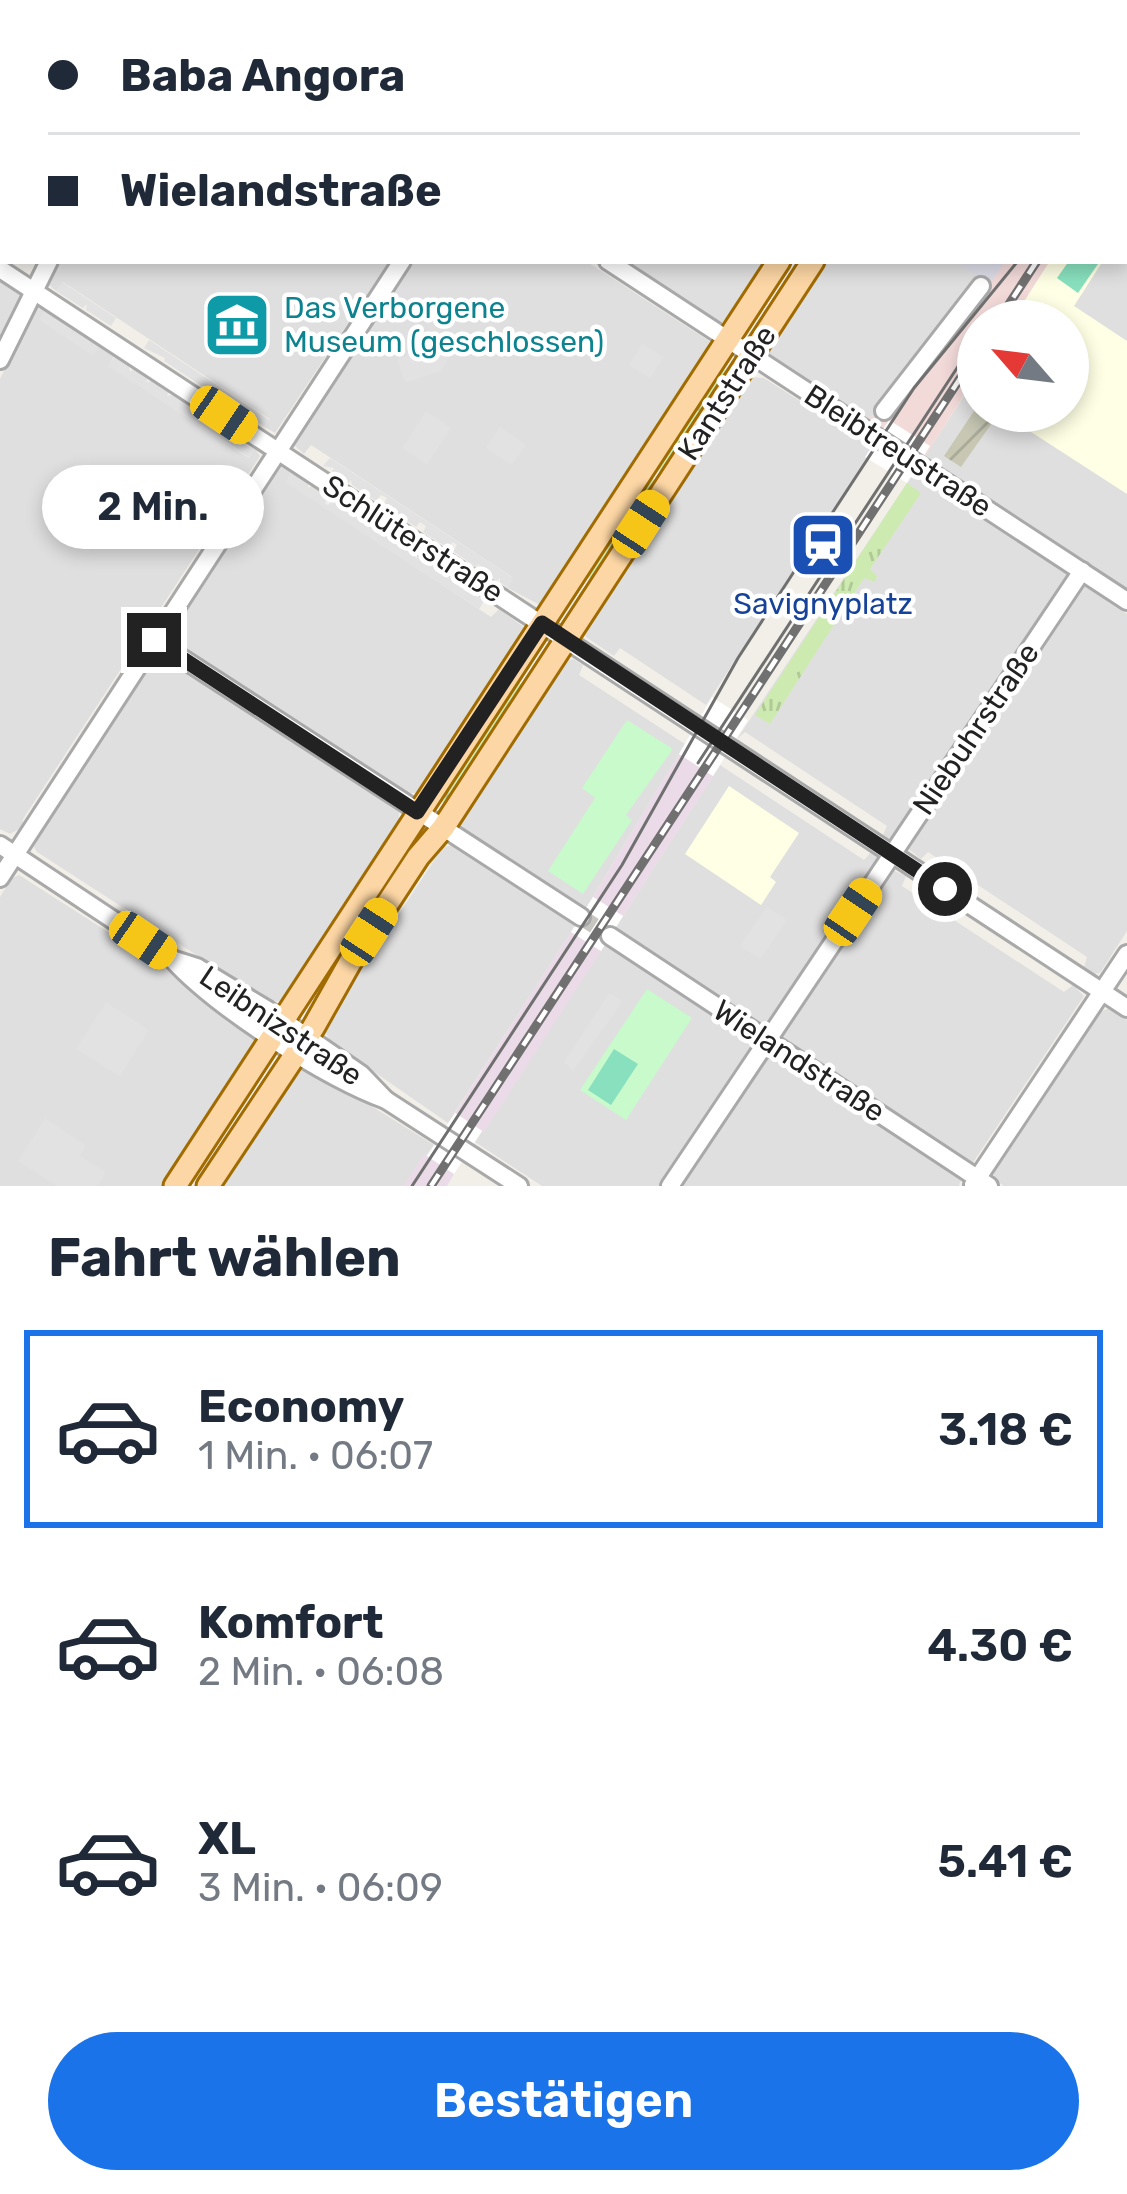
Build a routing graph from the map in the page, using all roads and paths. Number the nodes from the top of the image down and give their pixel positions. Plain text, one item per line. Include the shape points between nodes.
1 (48, 264) edge
2 (400, 264) edge
3 (613, 264) edge
4 (777, 264) edge
5 (811, 264) edge
6 (0, 268) edge
7 (985, 281) dead end
8 (34, 290) junction
9 (727, 339) junction
10 (752, 355) junction
11 (0, 360) edge
12 (869, 433) junction
13 (279, 451) junction
14 (1082, 571) junction
15 (1127, 601) edge
16 (542, 623) junction
17 (566, 639) junction
18 (154, 640) junction
19 (417, 812) junction
20 (443, 828) junction
21 (7, 849) edge
22 (892, 854) junction
23 (0, 878) edge
24 (580, 917) tunnel mouth
25 (610, 936) tunnel mouth
26 (1127, 954) edge
27 (1102, 992) junction
28 (1127, 1008) edge
29 (278, 1028) junction
30 (767, 1041) junction
31 (302, 1045) junction
32 (980, 1183) edge
33 (175, 1186) edge
34 (208, 1186) edge
35 (519, 1186) edge
36 (670, 1186) edge

1 - 8 street
2 - 13 street
3 - 9 street, Bleibtreustraße
4 - 9 main road, Kantstraße
5 - 10 main road, Kantstraße
6 - 8 street, Schlüterstraße
7 - 12 street
8 - 11 street
8 - 13 street, Schlüterstraße
9 - 10 street, Bleibtreustraße
9 - 16 main road, Kantstraße
10 - 12 street, Bleibtreustraße
10 - 17 main road, Kantstraße
12 - 14 street, Bleibtreustraße
13 - 16 street, Schlüterstraße
13 - 18 street
14 - 15 street, Bleibtreustraße
14 - 22 street, Niebuhrstraße
16 - 17 street, Schlüterstraße
16 - 19 main road, Kantstraße
17 - 20 main road, Kantstraße
17 - 22 street, Schlüterstraße
18 - 19 street
18 - 21 street
19 - 20 street
19 - 29 main road, Kantstraße
20 - 24 street
20 - 31 main road, Kantstraße
21 - 23 street
21 - 29 street, Leibnizstraße via 172,959 190,980
22 - 27 street, Schlüterstraße
22 - 30 street, Niebuhrstraße
25 - 30 street, Wielandstraße
26 - 27 street
27 - 28 street, Schlüterstraße
27 - 32 street
29 - 31 street, Leibnizstraße
29 - 33 main road, Kantstraße
30 - 32 street, Wielandstraße
30 - 36 street, Niebuhrstraße
31 - 34 main road, Kantstraße
31 - 35 street, Leibnizstraße via 346,1084 386,1100

